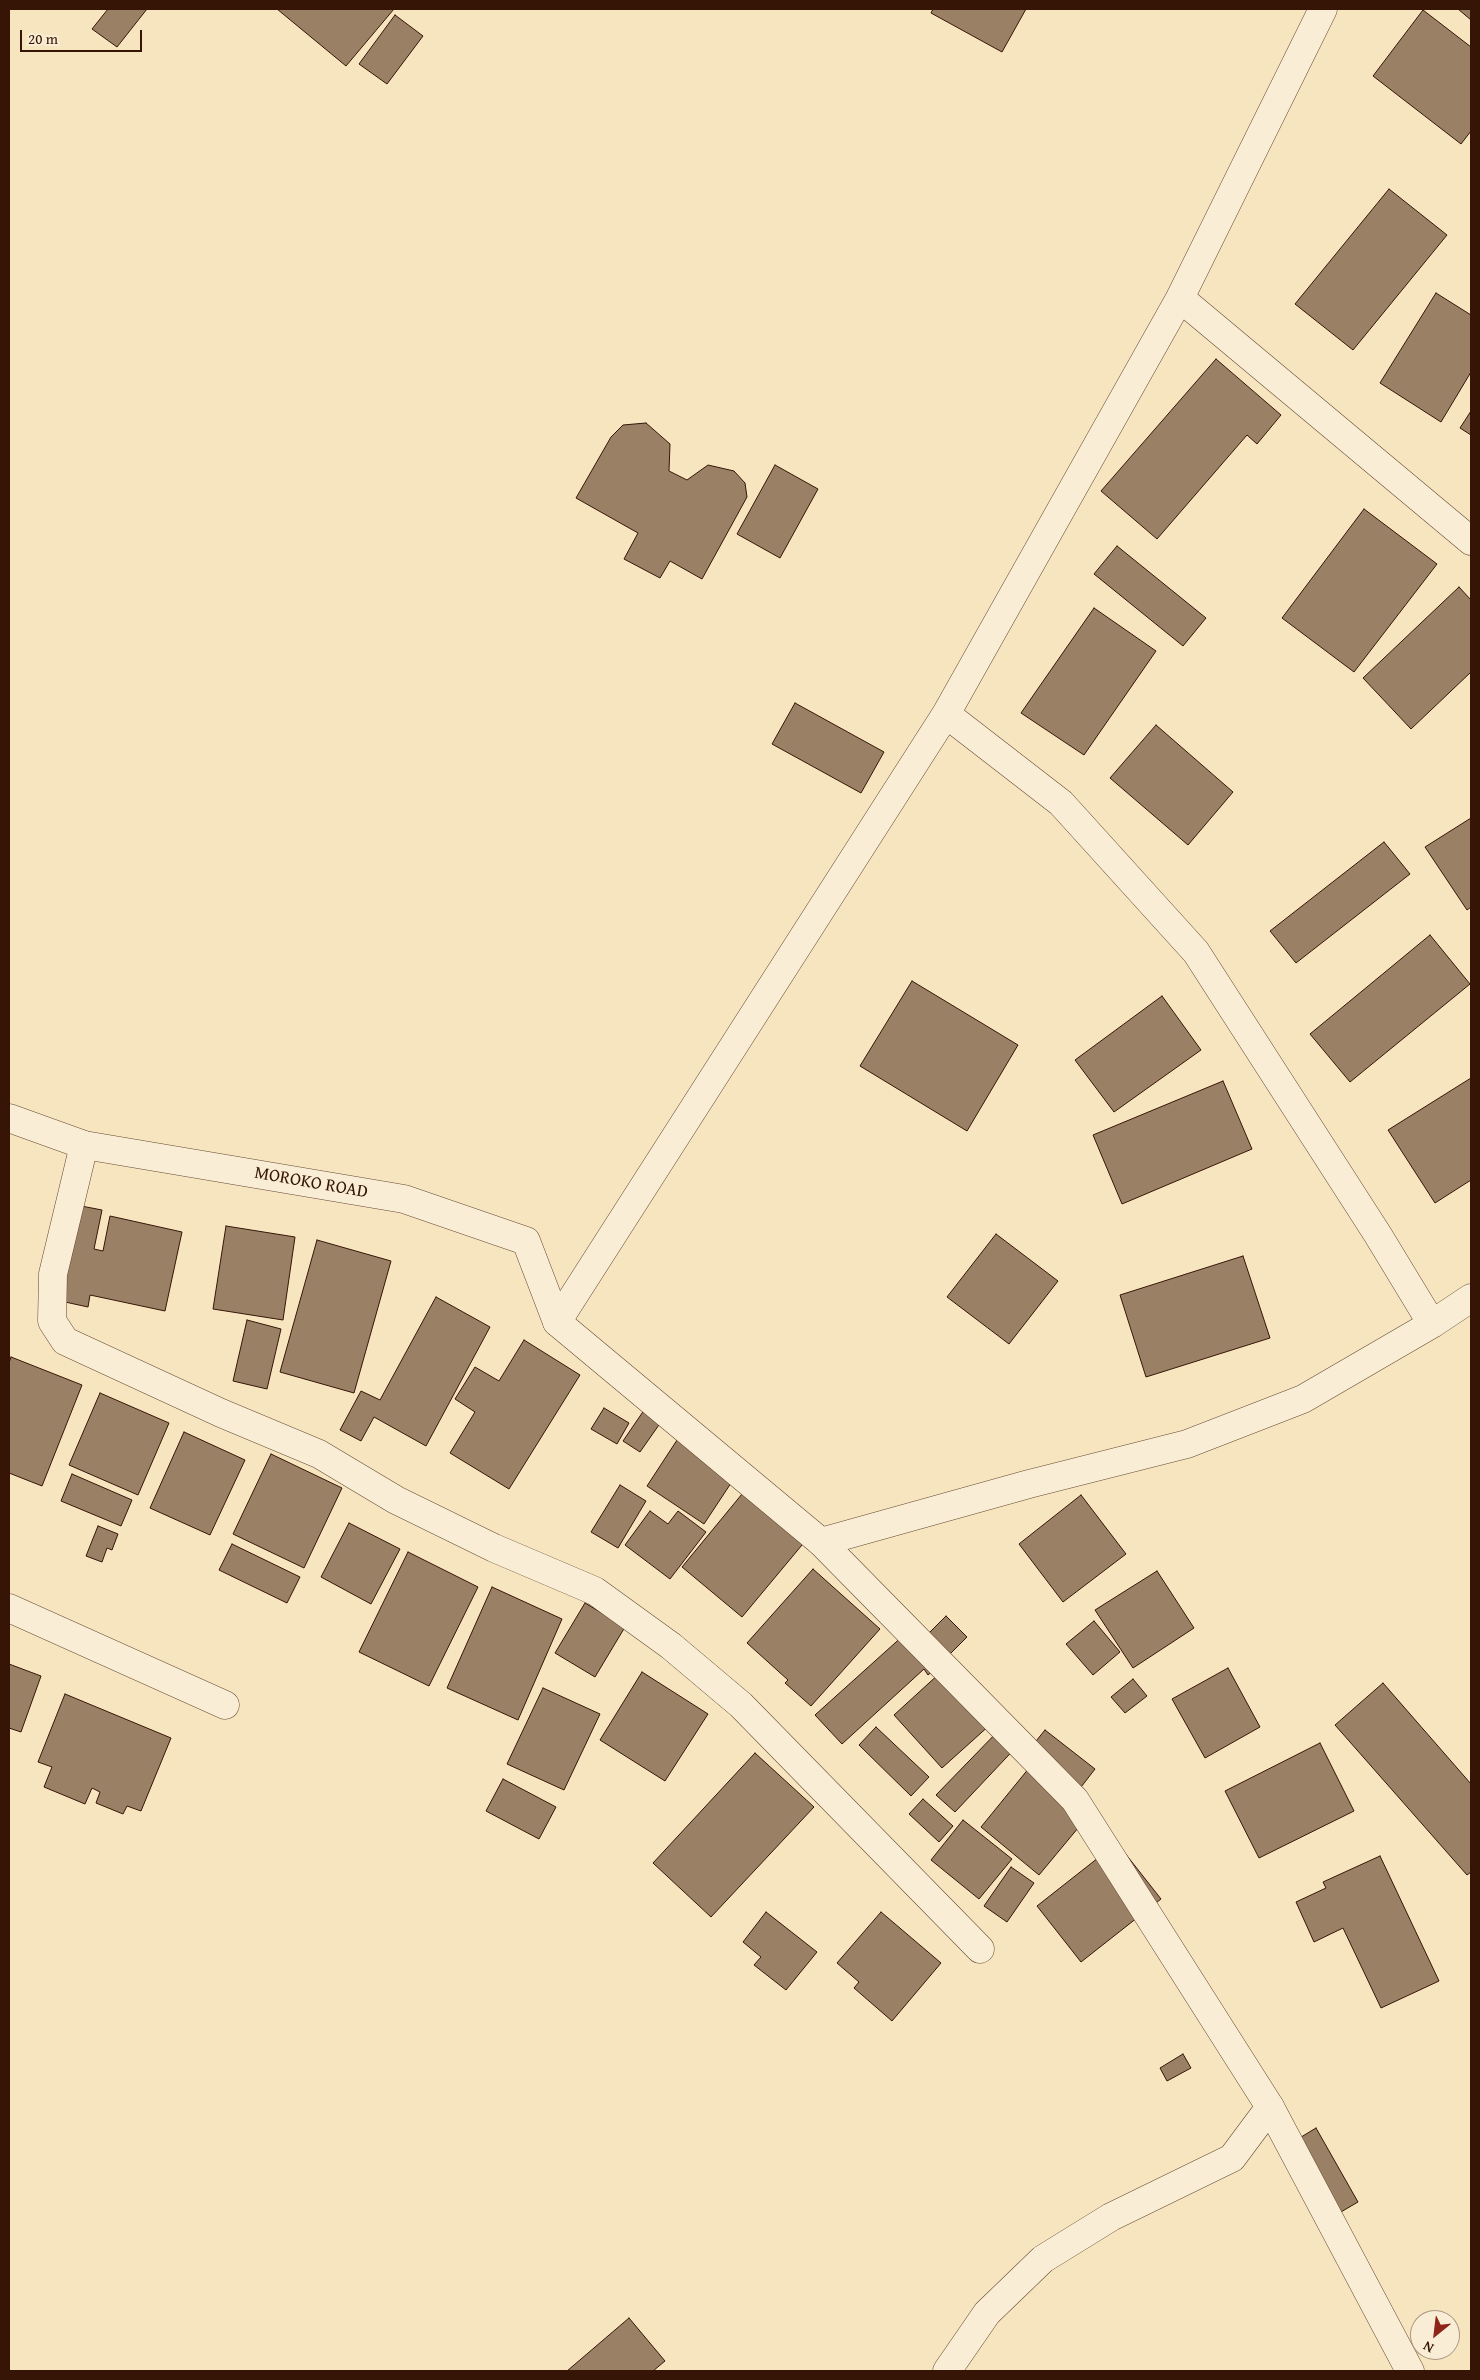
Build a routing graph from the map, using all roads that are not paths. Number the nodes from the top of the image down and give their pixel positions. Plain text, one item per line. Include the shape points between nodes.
1 (1323, 9) edge
2 (1180, 298) junction
3 (1471, 541) edge
4 (946, 714) junction
5 (9, 1118) edge
6 (84, 1145) junction
7 (1471, 1298) edge
8 (557, 1322) junction
9 (1432, 1324) junction
10 (821, 1542) junction
11 (9, 1608) edge
12 (224, 1705) dead end
13 (980, 1948) dead end
14 (1270, 2107) junction
15 (947, 2371) edge
16 (1410, 2371) edge

1 - 2 street
2 - 3 street
2 - 4 street
4 - 8 street
4 - 9 street via 1061,803 1196,952
5 - 6 street, MOROKO ROAD
6 - 8 street, MOROKO ROAD via 404,1199 526,1241
6 - 13 street via 53,1274 52,1321 65,1341 319,1454 396,1500 494,1548 595,1591 671,1646 741,1705
7 - 9 street
8 - 10 street
9 - 10 street via 1303,1399 1187,1444
10 - 14 street via 1075,1800
11 - 12 street
14 - 15 street via 1232,2158 1111,2217 1043,2259 987,2313
14 - 16 street

